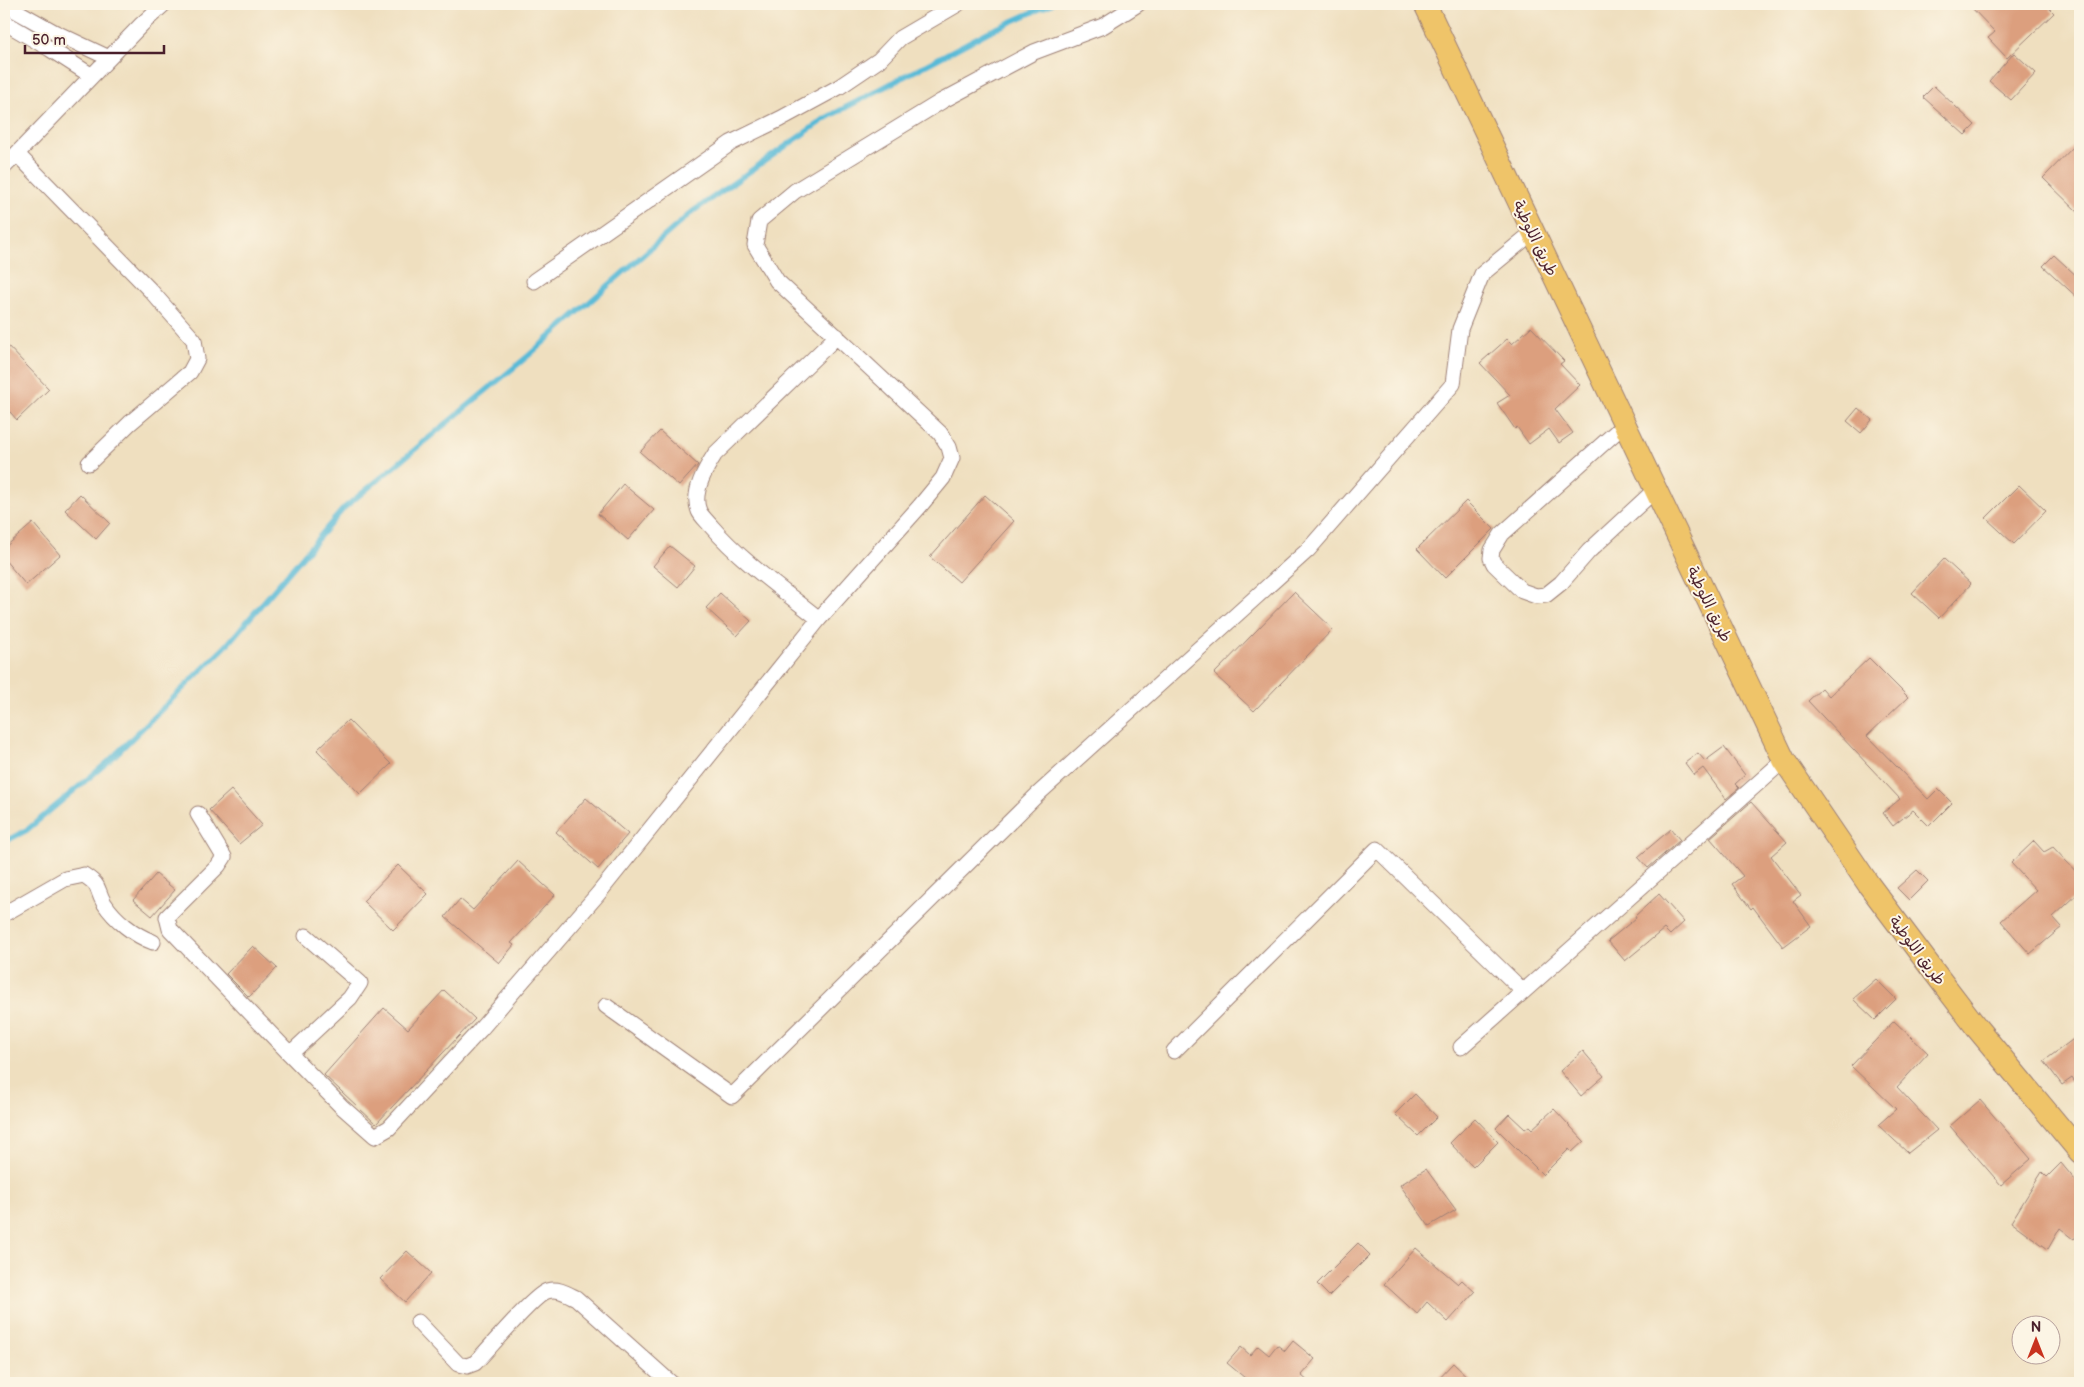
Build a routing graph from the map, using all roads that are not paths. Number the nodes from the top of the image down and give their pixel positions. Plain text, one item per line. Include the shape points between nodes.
1 (4, 4) edge
2 (164, 4) edge
3 (958, 4) edge
4 (1138, 4) edge
5 (1425, 4) edge
6 (4, 22) edge
7 (109, 58) junction
8 (92, 76) junction
9 (17, 154) junction
10 (4, 167) edge
11 (1533, 232) junction
12 (534, 281) dead end
13 (837, 336) junction
14 (1625, 424) junction
15 (89, 463) dead end
16 (1655, 490) junction
17 (819, 619) junction
18 (1784, 760) junction
19 (198, 814) dead end
20 (4, 914) edge
21 (306, 936) dead end
22 (153, 942) dead end
23 (1523, 991) junction
24 (606, 1006) dead end
25 (1460, 1047) dead end
26 (1174, 1051) dead end
27 (290, 1054) junction
28 (2080, 1152) edge
29 (418, 1322) dead end
30 (672, 1383) edge

1 - 7 street
2 - 7 street
3 - 12 street via 900,38 879,60 840,87 731,143
4 - 13 street via 1103,26 1034,52 942,101 795,192 759,221 755,245 777,281
5 - 11 main road, طريق اللوطية
6 - 8 street
7 - 8 street
8 - 9 street
9 - 10 street
9 - 15 street via 151,291 194,340 197,358 190,372
11 - 14 main road, طريق اللوطية
11 - 24 street via 1482,274 1460,329 1453,384 1308,550 1038,794 732,1096
13 - 17 street via 940,433 952,458 943,478 920,506
13 - 17 street via 715,454 706,468 697,499 699,512 717,533 751,565
14 - 16 main road, طريق اللوطية
14 - 16 street via 1502,534 1491,558 1522,591 1536,596 1546,595
16 - 18 main road, طريق اللوطية
17 - 27 street via 598,894 480,1030 389,1128 375,1136
18 - 23 street
18 - 28 main road, طريق اللوطية via 1869,885 1923,957
19 - 27 street via 224,857 167,917 170,929
20 - 22 street via 65,879 84,875 96,883 104,902 128,928
21 - 27 street via 360,983 350,998
23 - 25 street
23 - 26 street via 1377,849
29 - 30 street via 458,1364 467,1366 475,1364 545,1291 560,1290 576,1298

